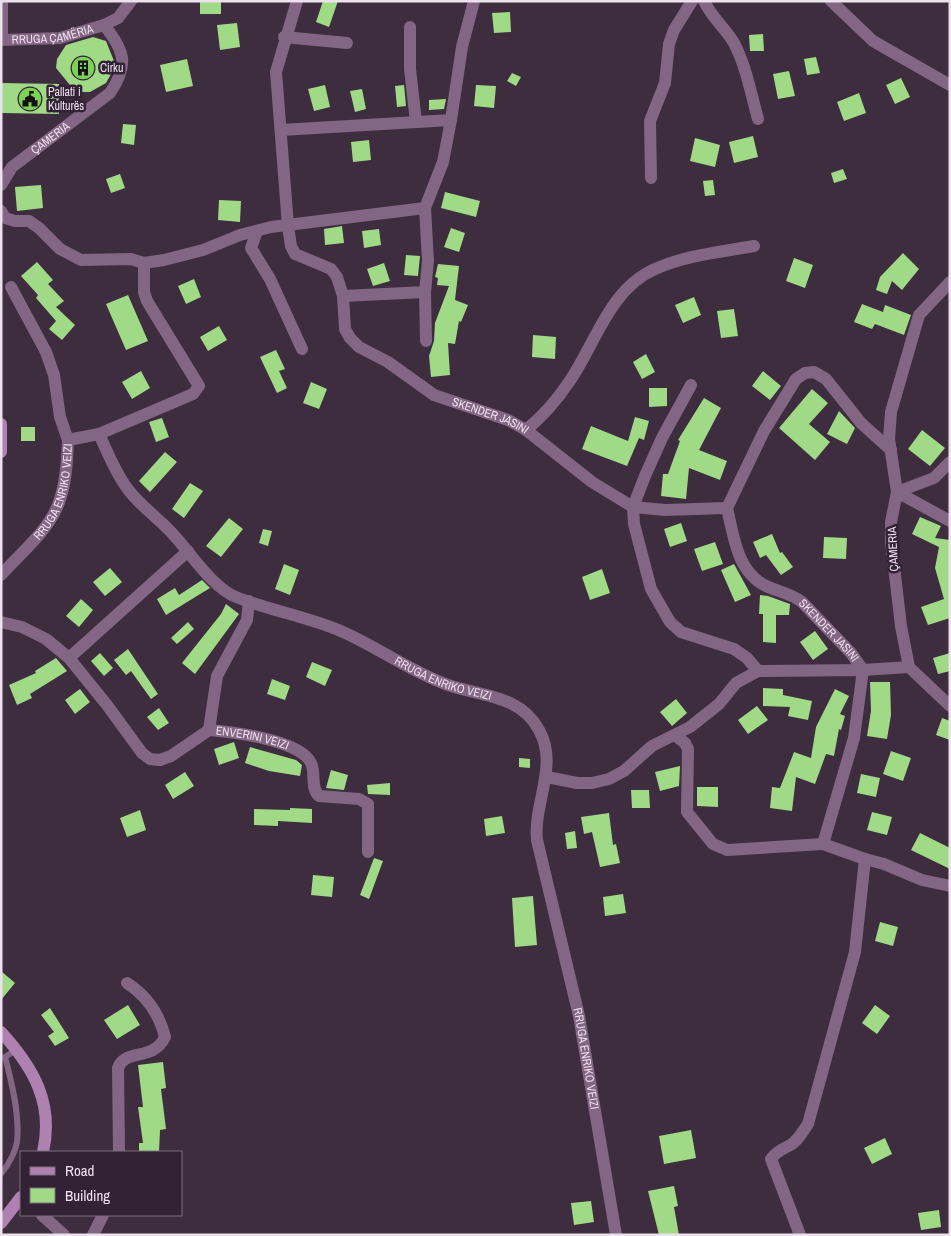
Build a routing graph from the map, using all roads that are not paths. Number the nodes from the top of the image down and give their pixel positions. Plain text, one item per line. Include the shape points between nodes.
1 (2, 1) edge
2 (131, 1) edge
3 (296, 1) edge
4 (474, 1) edge
5 (692, 1) edge
6 (704, 1) edge
7 (831, 1) edge
8 (104, 25) junction
9 (410, 27) dead end
10 (284, 37) junction
11 (1, 40) edge
12 (347, 43) dead end
13 (950, 85) edge
14 (758, 119) dead end
15 (451, 120) junction
16 (416, 122) junction
17 (281, 130) junction
18 (651, 178) dead end
19 (1, 185) edge
20 (425, 208) junction
21 (3, 214) edge
22 (288, 226) junction
23 (257, 231) junction
24 (240, 235) junction
25 (754, 246) dead end
26 (251, 248) junction
27 (144, 263) junction
28 (950, 282) edge
29 (11, 286) dead end
30 (425, 292) junction
31 (343, 296) junction
32 (426, 341) dead end
33 (302, 349) dead end
34 (691, 385) dead end
35 (1, 424) edge
36 (526, 430) junction
37 (100, 434) junction
38 (68, 440) junction
39 (891, 450) junction
40 (1, 452) edge
41 (950, 462) edge
42 (897, 492) junction
43 (633, 506) junction
44 (727, 508) junction
45 (950, 521) edge
46 (188, 551) junction
47 (1, 575) edge
48 (249, 601) junction
49 (1, 622) edge
50 (69, 658) junction
51 (909, 667) junction
52 (863, 670) junction
53 (758, 672) junction
54 (950, 706) edge
55 (209, 730) junction
56 (676, 736) junction
57 (547, 777) junction
58 (823, 844) junction
59 (368, 852) dead end
60 (865, 859) junction
61 (950, 886) edge
62 (127, 983) dead end
63 (1, 1032) edge
64 (16, 1050) junction
65 (43, 1151) edge
66 (119, 1151) edge
67 (1, 1174) edge
68 (20, 1198) edge
69 (43, 1216) edge
70 (102, 1216) edge
71 (1, 1223) edge
72 (64, 1235) edge
73 (93, 1235) edge
74 (616, 1235) edge
75 (800, 1235) edge

1 - 11 street
2 - 8 street via 118,18
3 - 10 street, SKENDER JASINI
4 - 15 street via 463,40
5 - 18 street via 669,44 666,83 650,120
6 - 14 street via 738,53
7 - 13 street via 873,41
8 - 11 street, RRUGA ÇAMËRIA via 60,38
8 - 19 street, ÇAMERIA via 121,51 123,65 115,86 96,106 12,167
9 - 16 street via 410,69
10 - 12 street
10 - 17 street, SKENDER JASINI via 275,90
15 - 16 street
15 - 20 street via 443,162
16 - 17 street
17 - 22 street, SKENDER JASINI
20 - 22 street
20 - 30 street via 428,262
21 - 27 street via 14,221 29,221 69,255 81,260 131,259
22 - 23 street
22 - 31 street, SKENDER JASINI via 295,254 331,269
23 - 24 street
23 - 26 street
24 - 26 street
24 - 27 street via 203,250
25 - 36 street via 696,256 654,269 638,279 611,310 569,382 541,418
26 - 33 street via 270,280
27 - 37 street via 147,301 199,386 193,394
28 - 39 street, ÇAMERIA via 924,308 916,324 891,412
29 - 38 street via 46,352
30 - 31 street
30 - 32 street
31 - 36 street, SKENDER JASINI via 346,328 359,347 388,362 434,395 508,420
34 - 43 street via 662,438
35 - 40 main road
36 - 43 street, SKENDER JASINI via 592,482
37 - 38 street, RRUGA ENRIKO VEIZI
37 - 46 street, RRUGA ENRIKO VEIZI via 127,488
38 - 47 street, RRUGA ENRIKO VEIZI via 67,473 54,517
39 - 42 street, ÇAMERIA
39 - 44 street via 861,424 826,379 814,372 805,373 796,379 764,431
41 - 42 street via 934,478
42 - 45 street
42 - 51 street, ÇAMERIA via 890,541 900,626
43 - 44 street, SKENDER JASINI via 665,510
43 - 53 street via 634,524 651,589 670,622 681,632 734,649
44 - 52 street, SKENDER JASINI via 738,554 746,570 757,582 802,602
46 - 48 street, RRUGA ENRIKO VEIZI via 220,587 234,597
46 - 50 street
48 - 55 street via 247,620 217,676
48 - 57 street, RRUGA ENRIKO VEIZI via 331,627 418,673 515,705 539,728 545,742
49 - 50 street, ENVERINI VEIZI via 22,627 46,639
50 - 55 street, ENVERINI VEIZI via 150,759 171,756
51 - 52 street, SKENDER JASINI
51 - 54 street
52 - 53 street
52 - 58 street via 854,738
53 - 56 street via 736,683 707,714
55 - 59 street, ENVERINI VEIZI via 254,735 300,751 312,765 319,796 359,799 368,804
56 - 57 street via 652,746 624,771 609,779 577,783
56 - 58 street via 688,749 688,812 713,844 727,850
57 - 74 street, RRUGA ENRIKO VEIZI via 536,827 537,840 579,1016
58 - 60 street
60 - 61 street via 922,880
60 - 75 street via 855,952 808,1124 796,1140 771,1159
62 - 66 street via 147,999 160,1020 165,1037 151,1052 120,1062
63 - 64 main road
64 - 65 main road via 42,1096 47,1115
64 - 67 lane via 5,1057 17,1143
68 - 71 main road
69 - 72 street
70 - 73 street

